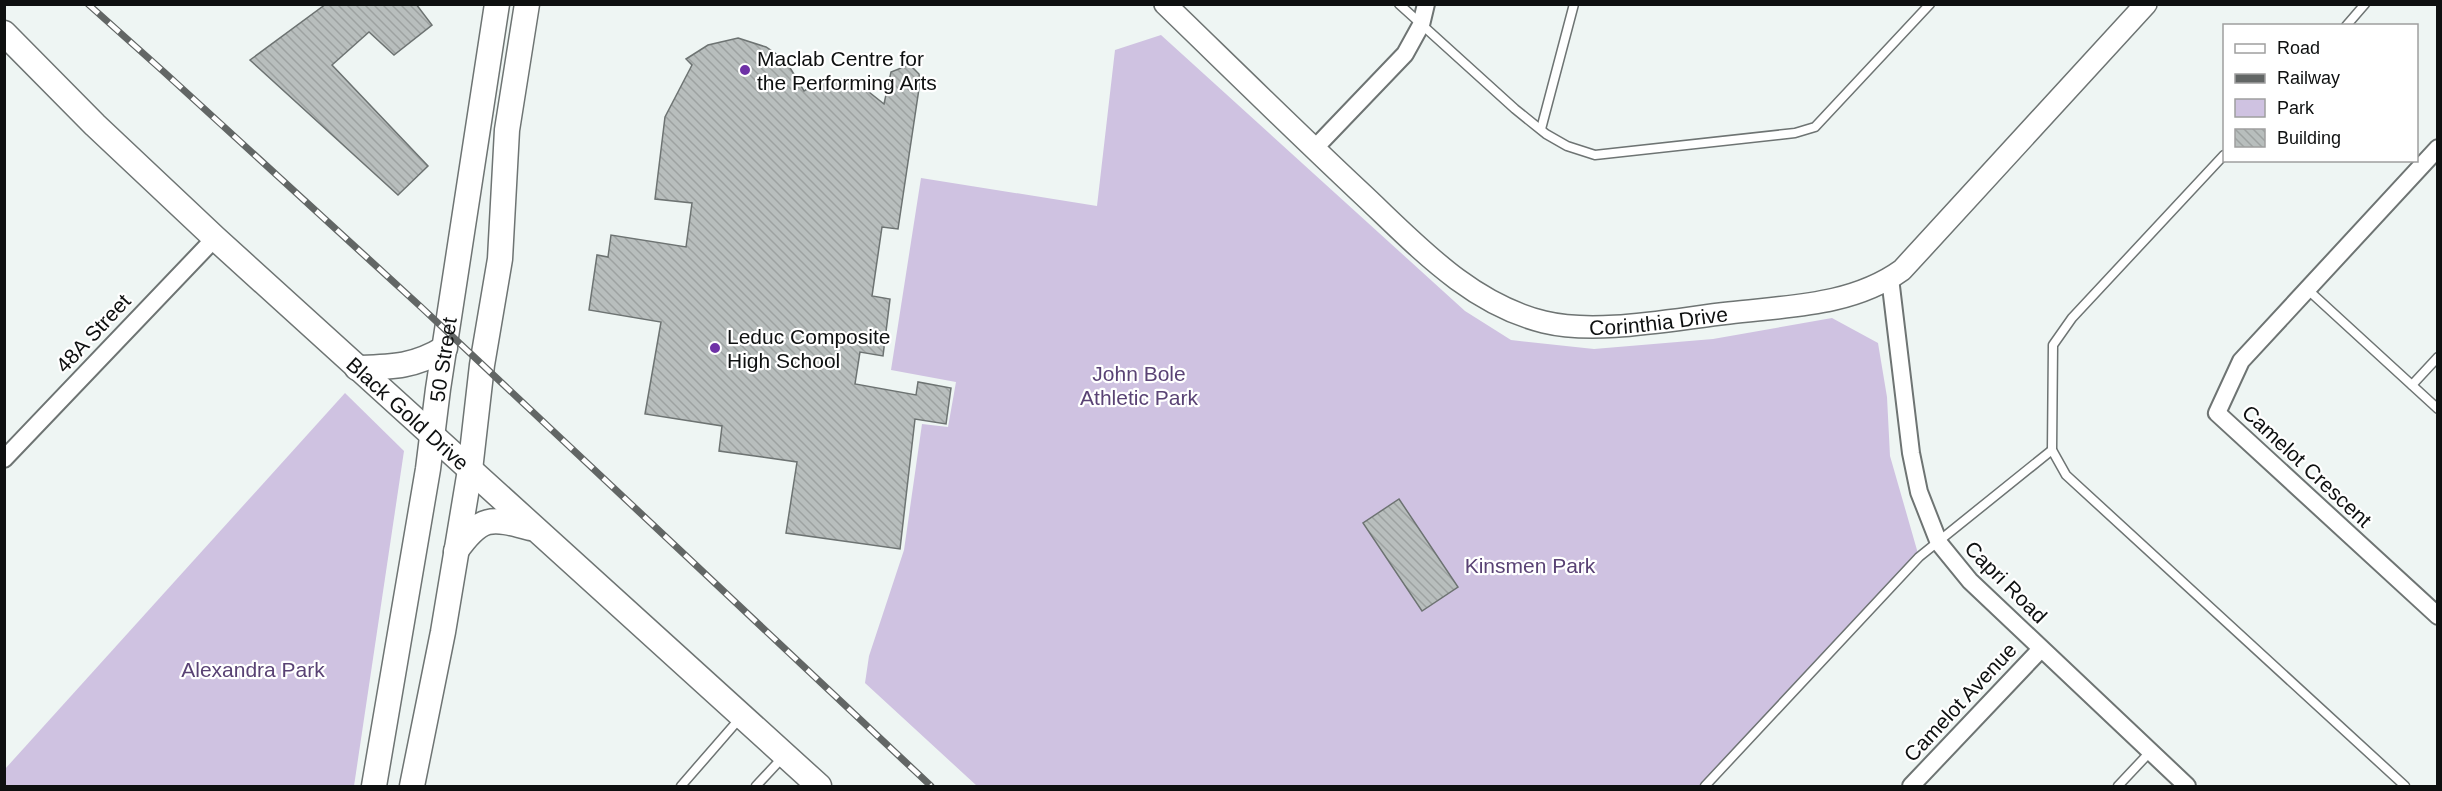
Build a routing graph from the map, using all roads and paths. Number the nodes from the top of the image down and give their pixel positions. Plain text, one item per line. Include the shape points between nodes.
1 (497, 4) edge
2 (527, 4) edge
3 (1165, 4) edge
4 (1399, 4) edge
5 (1426, 4) edge
6 (1574, 4) edge
7 (1930, 4) edge
8 (2146, 4) edge
9 (2366, 4) edge
10 (2348, 24) edge
11 (1421, 25) junction
12 (4, 33) edge
13 (1540, 129) junction
14 (2438, 148) edge
15 (1314, 149) junction
16 (2223, 156) edge
17 (214, 238) junction
18 (1890, 278) junction
19 (2307, 289) junction
20 (445, 348) junction
21 (2438, 357) edge
22 (357, 368) junction
23 (2412, 385) junction
24 (2438, 409) edge
25 (432, 438) junction
26 (2052, 450) junction
27 (4, 459) edge
28 (470, 470) junction
29 (533, 529) junction
30 (1939, 543) junction
31 (456, 551) junction
32 (2438, 616) edge
33 (2041, 649) junction
34 (741, 717) junction
35 (2150, 752) junction
36 (785, 756) junction
37 (374, 786) edge
38 (412, 786) edge
39 (681, 786) edge
40 (756, 786) edge
41 (819, 786) edge
42 (1705, 786) edge
43 (1911, 786) edge
44 (2118, 786) edge
45 (2187, 786) edge
46 (2405, 786) edge

1 - 20 main road, 50 Street
2 - 28 main road, 50 Street via 507,130 500,259
3 - 15 street, Corinthia Drive
4 - 11 lane
5 - 11 street
6 - 13 lane
7 - 13 lane via 1815,127 1795,133 1595,155 1566,146
8 - 18 street, Corinthia Drive via 1902,270
9 - 10 lane
11 - 13 lane
11 - 15 street via 1405,54
12 - 17 main road, Black Gold Drive
14 - 19 street, Camelot Crescent
15 - 18 street, Corinthia Drive via 1450,276 1468,289 1543,322 1569,326 1636,324 1821,302 1867,290
16 - 26 lane via 2072,318 2053,345
17 - 22 main road, Black Gold Drive
17 - 27 street, 48A Street
18 - 30 street, Capri Road via 1918,492
19 - 23 lane
19 - 32 street, Camelot Crescent via 2241,362 2217,413
20 - 22 main road via 405,366
20 - 25 main road, 50 Street
21 - 23 lane
22 - 25 main road, Black Gold Drive
23 - 24 lane
25 - 28 main road, Black Gold Drive
25 - 37 main road, 50 Street
26 - 30 lane
26 - 46 lane via 2066,475
28 - 29 main road, Black Gold Drive
28 - 31 main road, 50 Street
29 - 31 main road via 500,520 485,523 471,530
29 - 34 main road, Black Gold Drive
30 - 33 street, Capri Road via 1970,581
30 - 42 lane via 1916,561
31 - 38 main road, 50 Street
33 - 35 street, Capri Road
33 - 43 street, Camelot Avenue
34 - 36 main road, Black Gold Drive
34 - 39 lane
35 - 44 lane
35 - 45 street, Capri Road
36 - 40 lane
36 - 41 main road, Black Gold Drive

